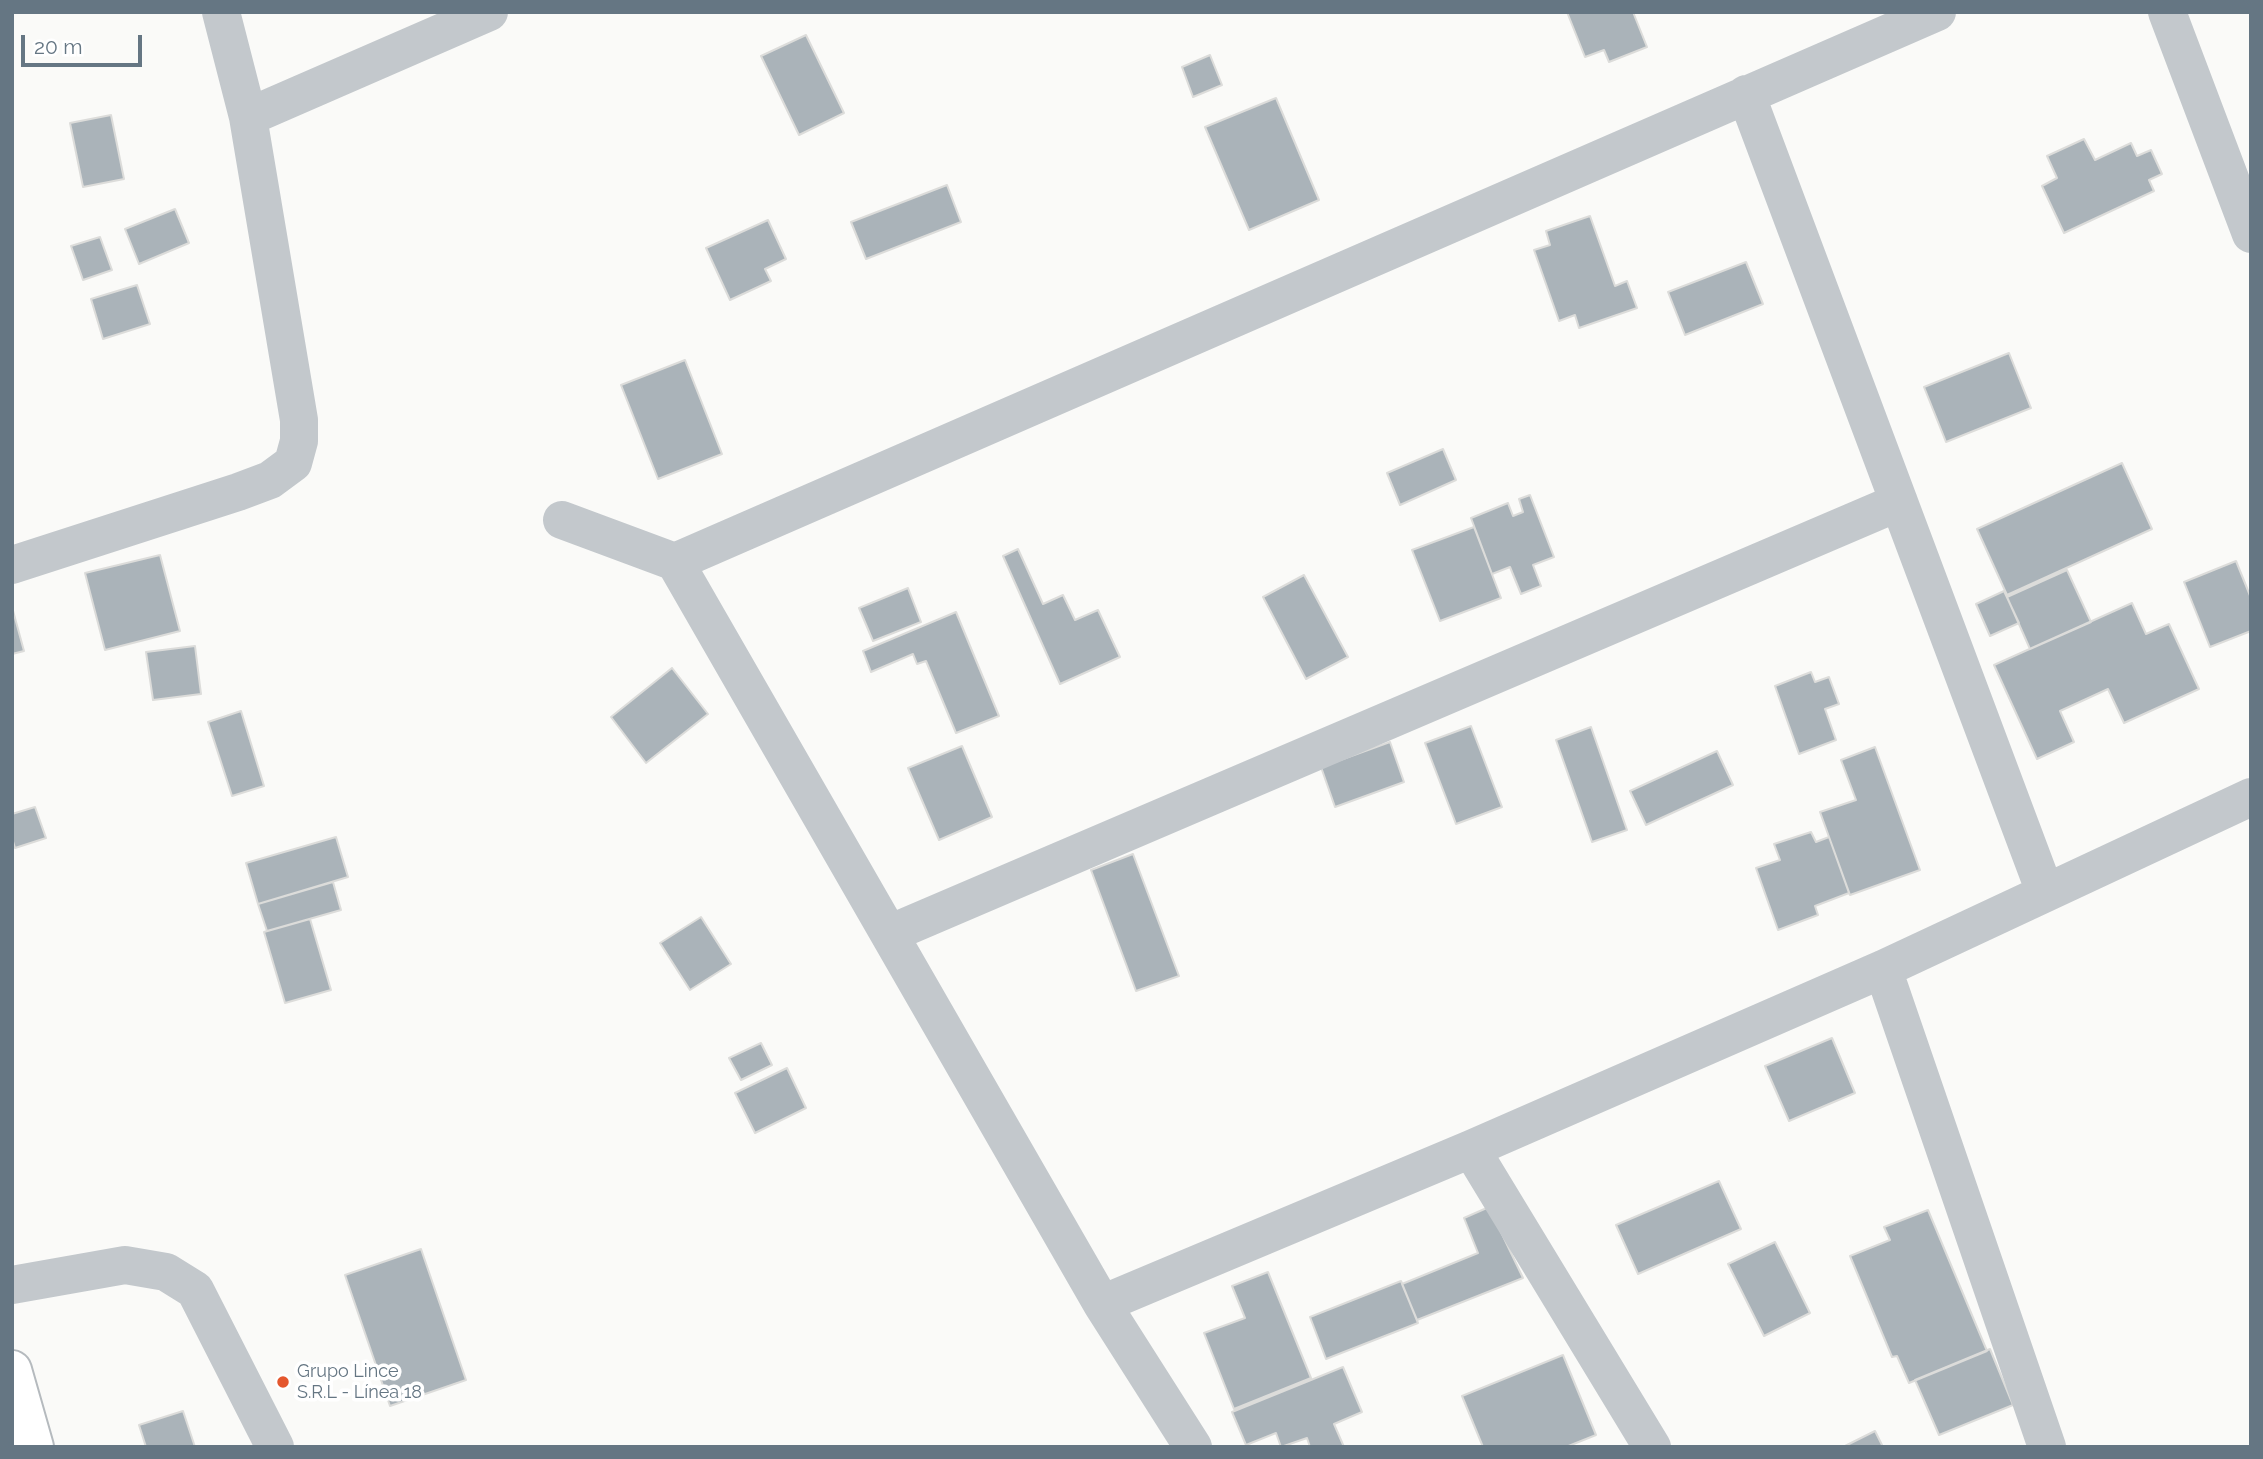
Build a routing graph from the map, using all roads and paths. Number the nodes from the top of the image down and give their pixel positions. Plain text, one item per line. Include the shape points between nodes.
1 (221, 12) edge
2 (489, 12) edge
3 (1937, 12) edge
4 (2167, 12) edge
5 (1746, 94) junction
6 (248, 117) junction
7 (2251, 234) edge
8 (1899, 502) junction
9 (562, 520) dead end
10 (675, 562) junction
11 (12, 565) edge
12 (2251, 797) edge
13 (2045, 892) junction
14 (889, 934) junction
15 (1883, 970) junction
16 (1471, 1149) junction
17 (12, 1284) edge
18 (1102, 1304) junction
19 (12, 1370) edge
20 (34, 1447) edge
21 (275, 1447) edge
22 (1193, 1447) edge
23 (1652, 1447) edge
24 (2047, 1447) edge

1 - 6 street
2 - 6 street
3 - 5 street
4 - 7 street
5 - 8 street
5 - 10 street
6 - 11 street via 299,420 293,463 270,480 238,492
8 - 13 street
8 - 14 street
9 - 10 street
10 - 14 street
12 - 13 street
13 - 15 street
14 - 18 street
15 - 16 street
15 - 24 street
16 - 18 street
16 - 23 street
17 - 21 street via 125,1265 166,1272 195,1290
18 - 22 street
19 - 20 main road

